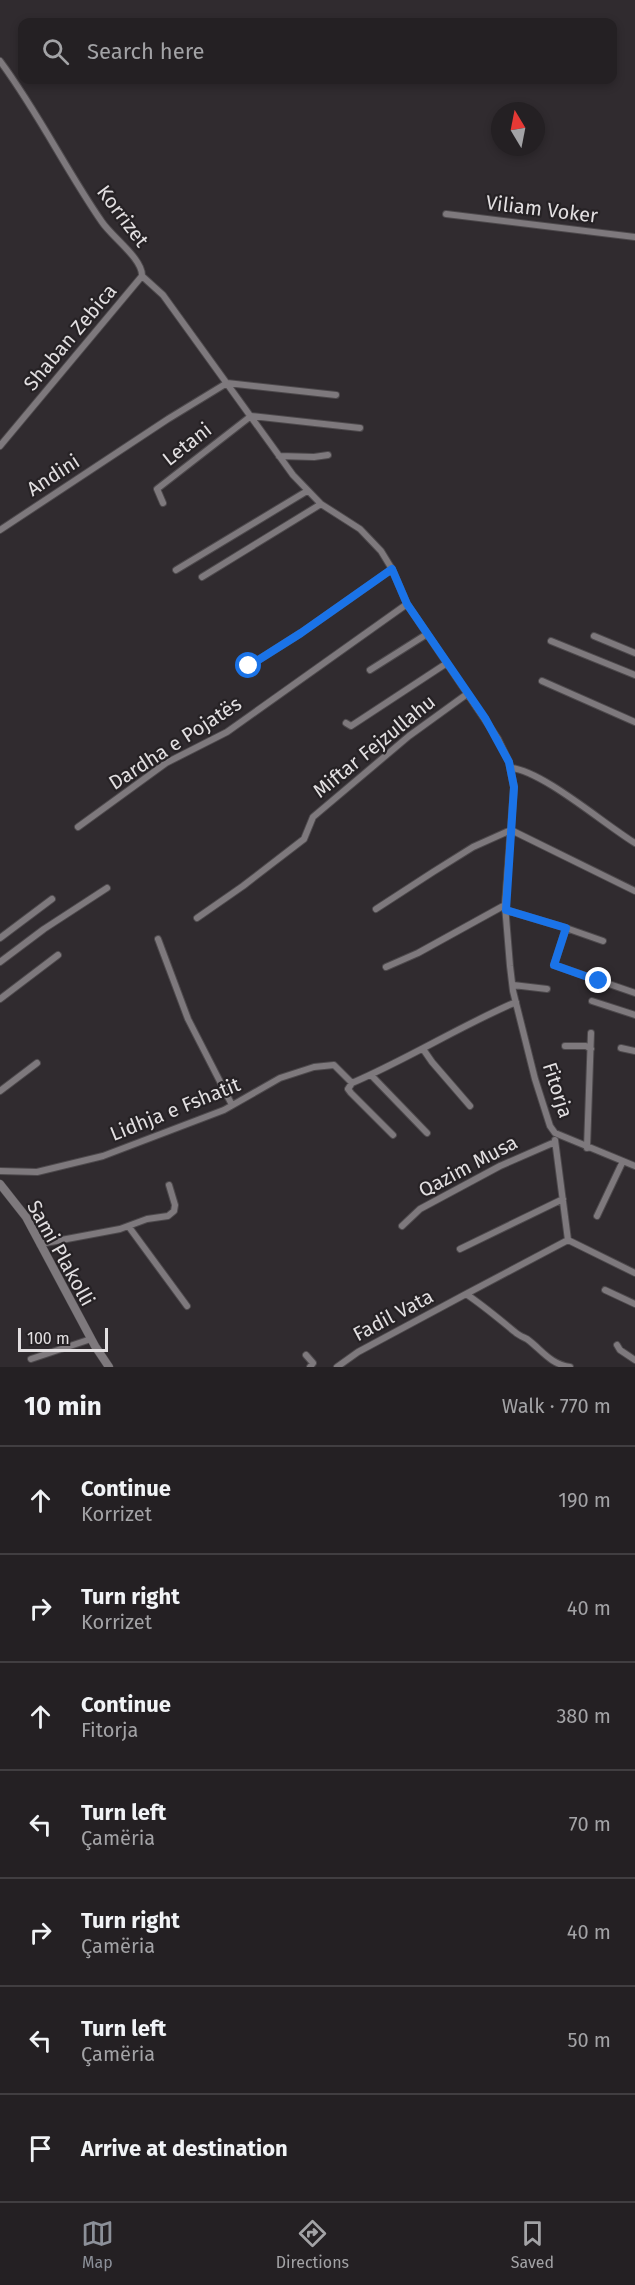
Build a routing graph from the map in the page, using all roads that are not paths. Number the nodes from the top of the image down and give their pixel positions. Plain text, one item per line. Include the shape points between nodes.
1 (0, 61) edge
2 (446, 214) dead end
3 (635, 237) edge
4 (142, 276) junction
5 (226, 383) junction
6 (336, 395) dead end
7 (251, 416) junction
8 (360, 428) dead end
9 (0, 446) edge
10 (328, 455) dead end
11 (279, 456) junction
12 (307, 491) junction
13 (163, 503) dead end
14 (321, 504) junction
15 (0, 530) edge
16 (392, 569) junction
17 (176, 570) dead end
18 (202, 577) dead end
19 (407, 604) junction
20 (427, 634) junction
21 (594, 636) dead end
22 (551, 641) dead end
23 (635, 653) edge
24 (447, 663) junction
25 (249, 666) dead end
26 (370, 670) dead end
27 (635, 675) edge
28 (542, 681) dead end
29 (467, 694) junction
30 (635, 722) edge
31 (346, 723) dead end
32 (511, 768) junction
33 (78, 827) dead end
34 (511, 830) junction
35 (635, 843) edge
36 (107, 888) dead end
37 (635, 891) edge
38 (52, 899) dead end
39 (505, 907) junction
40 (376, 909) dead end
41 (197, 918) dead end
42 (566, 928) junction
43 (0, 938) edge
44 (158, 939) dead end
45 (603, 941) dead end
46 (58, 955) dead end
47 (0, 962) edge
48 (386, 967) dead end
49 (513, 985) junction
50 (547, 989) dead end
51 (635, 993) edge
52 (0, 999) edge
53 (592, 1001) dead end
54 (516, 1002) junction
55 (635, 1015) edge
56 (591, 1033) dead end
57 (565, 1046) dead end
58 (621, 1048) dead end
59 (423, 1049) junction
60 (591, 1049) junction
61 (635, 1051) edge
62 (37, 1063) dead end
63 (371, 1075) junction
64 (352, 1083) junction
65 (0, 1091) edge
66 (232, 1105) junction
67 (470, 1106) dead end
68 (427, 1133) dead end
69 (555, 1133) junction
70 (393, 1135) dead end
71 (555, 1142) junction
72 (587, 1148) junction
73 (623, 1161) junction
74 (635, 1166) edge
75 (0, 1171) edge
76 (0, 1185) edge
77 (169, 1185) dead end
78 (563, 1199) junction
79 (597, 1216) dead end
80 (402, 1226) dead end
81 (129, 1227) junction
82 (568, 1240) junction
83 (40, 1244) junction
84 (459, 1249) dead end
85 (635, 1273) edge
86 (605, 1290) dead end
87 (466, 1294) junction
88 (635, 1304) edge
89 (186, 1305) dead end
90 (91, 1339) junction
91 (617, 1345) dead end
92 (306, 1355) dead end
93 (31, 1359) dead end
94 (635, 1360) edge
95 (109, 1367) edge
96 (310, 1367) edge
97 (337, 1367) edge
98 (570, 1367) edge

1 - 4 street, Korrizet via 101,221 142,270
2 - 3 street, Viliam Voker
4 - 5 street, Korrizet via 163,295
4 - 9 street, Shaban Zebica
5 - 6 street
5 - 7 street, Korrizet
5 - 15 street, Andini
7 - 8 street
7 - 11 street, Korrizet
7 - 13 street, Letani via 157,489
10 - 11 street
11 - 12 street, Korrizet
12 - 14 street, Korrizet
12 - 17 street
14 - 16 street, Korrizet via 360,529
14 - 18 street
16 - 19 street, Korrizet
16 - 25 street
19 - 20 street, Fitorja
19 - 33 street, Dardha e Pojatës via 227,732 166,763
20 - 24 street, Fitorja
20 - 26 street
21 - 23 street
22 - 27 street
24 - 29 street, Fitorja
24 - 31 street via 351,726
28 - 30 street
29 - 32 street, Fitorja via 498,739
29 - 41 street, Miftar Fejzullahu via 409,736 313,817 304,838
32 - 34 street, Fitorja
32 - 35 street via 550,785
34 - 37 street
34 - 39 street, Fitorja
34 - 40 street via 447,863
36 - 47 street
38 - 43 street
39 - 42 street
39 - 48 street
39 - 49 street, Fitorja
42 - 45 street
42 - 51 street via 554,965
44 - 66 street via 188,1019
46 - 52 street
49 - 50 street
49 - 54 street, Fitorja
53 - 55 street
54 - 59 street
54 - 69 street, Fitorja via 535,1079
56 - 60 street
57 - 60 street
58 - 61 street
59 - 63 street
59 - 67 street
60 - 72 street
62 - 65 street
63 - 64 street
63 - 68 street
64 - 66 street, Lidhja e Fshatit via 334,1065 314,1067 280,1078
64 - 70 street, Lidhja e Fshatit via 348,1089 351,1093
66 - 75 street, Lidhja e Fshatit via 103,1156 37,1172
69 - 71 street
69 - 72 street, Fitorja
71 - 78 street
71 - 80 street, Qazim Musa via 420,1209
72 - 73 street, Fitorja
73 - 74 street, Fitorja
73 - 79 street
76 - 83 street, Sami Plakolli via 26,1217
77 - 81 street via 175,1205 173,1213
78 - 82 street
78 - 84 street
81 - 83 street
81 - 89 street
82 - 85 street
82 - 87 street, Fadil Vata
83 - 90 street, Sami Plakolli
86 - 88 street
87 - 97 street, Fadil Vata
87 - 98 street via 542,1354
90 - 93 street
90 - 95 street, Sami Plakolli
91 - 94 street
92 - 96 street via 313,1363

